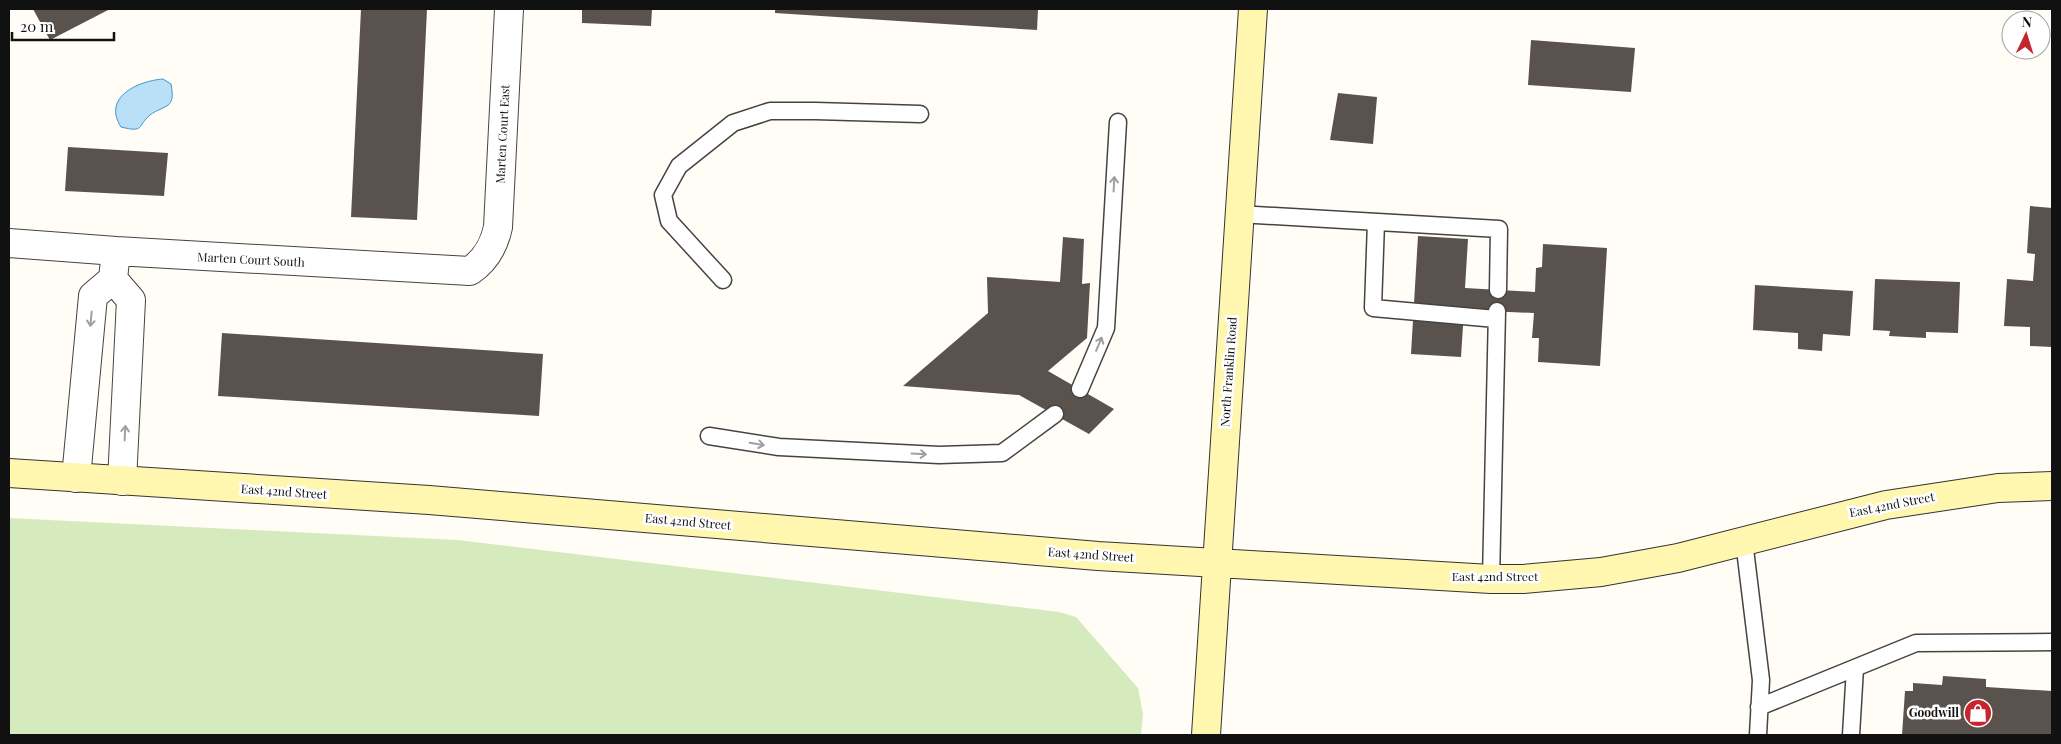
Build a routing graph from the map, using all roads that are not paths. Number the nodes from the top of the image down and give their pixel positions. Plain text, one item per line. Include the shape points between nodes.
1 (509, 9) edge
2 (1253, 9) edge
3 (920, 114) dead end
4 (1118, 122) dead end
5 (1240, 214) junction
6 (1376, 222) junction
7 (9, 243) edge
8 (116, 252) junction
9 (487, 256) joint
10 (113, 279) junction
11 (723, 280) dead end
12 (1498, 290) dead end
13 (1080, 390) dead end
14 (1055, 414) dead end
15 (709, 436) dead end
16 (9, 473) edge
17 (76, 478) junction
18 (122, 481) junction
19 (2052, 486) edge
20 (1744, 541) junction
21 (1216, 564) junction
22 (1491, 579) junction
23 (2052, 642) edge
24 (1855, 668) junction
25 (1759, 707) junction
26 (1206, 735) edge
27 (1758, 735) edge
28 (1851, 735) edge

1 - 9 street, Marten Court East via 498,227 495,242
2 - 5 street, North Franklin Road
3 - 11 lane via 770,111 733,123 680,166 663,194 668,221
13 -> 4 lane via 1106,328
5 - 6 lane
5 - 21 street, North Franklin Road
6 - 12 lane via 1499,230
6 - 22 lane via 1372,308 1497,315
7 - 8 street, Marten Court South
8 - 9 street, Marten Court South via 457,272 470,271
8 - 10 street
10 -> 17 street via 93,296
18 -> 10 street via 131,300
15 -> 14 lane via 779,447 939,455 1002,453
16 - 17 street, East 42nd Street
17 - 18 street, East 42nd Street
18 - 21 street, East 42nd Street via 438,501
19 - 20 street, East 42nd Street via 1998,488 1886,505
20 - 22 street, East 42nd Street via 1662,562 1601,572
20 - 25 lane via 1761,680
21 - 22 street, East 42nd Street
21 - 26 street, North Franklin Road
23 - 24 lane via 1916,644
24 - 25 lane
24 - 28 lane
25 - 27 lane

